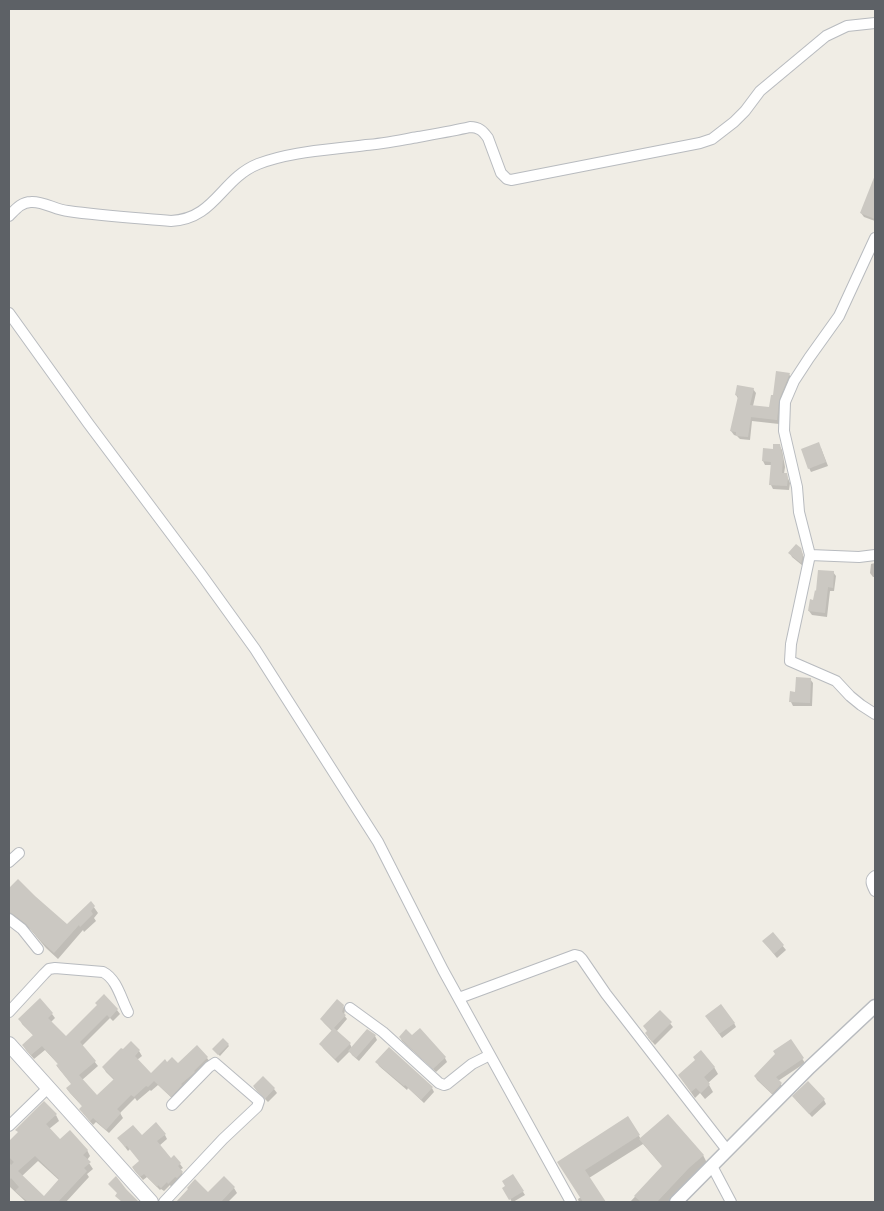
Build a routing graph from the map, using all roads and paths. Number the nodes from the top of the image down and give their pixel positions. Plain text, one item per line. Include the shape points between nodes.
1 (875, 23) edge
2 (9, 216) edge
3 (875, 238) edge
4 (9, 313) edge
5 (810, 555) junction
6 (875, 555) edge
7 (875, 714) edge
8 (19, 854) dead end
9 (9, 862) edge
10 (875, 876) edge
11 (875, 891) edge
12 (9, 919) edge
13 (38, 949) dead end
14 (459, 998) junction
15 (875, 1006) edge
16 (350, 1008) dead end
17 (9, 1012) edge
18 (128, 1012) dead end
19 (9, 1044) edge
20 (490, 1055) junction
21 (48, 1088) junction
22 (172, 1105) dead end
23 (9, 1126) edge
24 (727, 1150) junction
25 (712, 1166) junction
26 (151, 1202) edge
27 (164, 1202) edge
28 (570, 1202) edge
29 (676, 1202) edge
30 (731, 1202) edge

1 - 2 street via 847,26 826,36 760,91 727,128 712,139 695,144 511,180 500,173 485,133 470,127 369,145 304,152 257,164 235,178 205,209 195,216 179,220 65,211 31,202 16,208
3 - 5 street via 838,316 794,382 785,402 784,431
4 - 14 street via 255,649 378,842
5 - 6 street
5 - 7 street via 790,661 836,681
8 - 9 street
10 - 11 street via 871,883
12 - 13 street
14 - 20 street
14 - 24 street via 579,956
15 - 24 street
16 - 20 street via 444,1085
17 - 18 street via 49,969 55,968 103,972 114,981
19 - 21 main road
20 - 28 street
21 - 23 street
21 - 26 main road
22 - 27 street via 215,1063 259,1103
24 - 25 street
25 - 29 street
25 - 30 street

